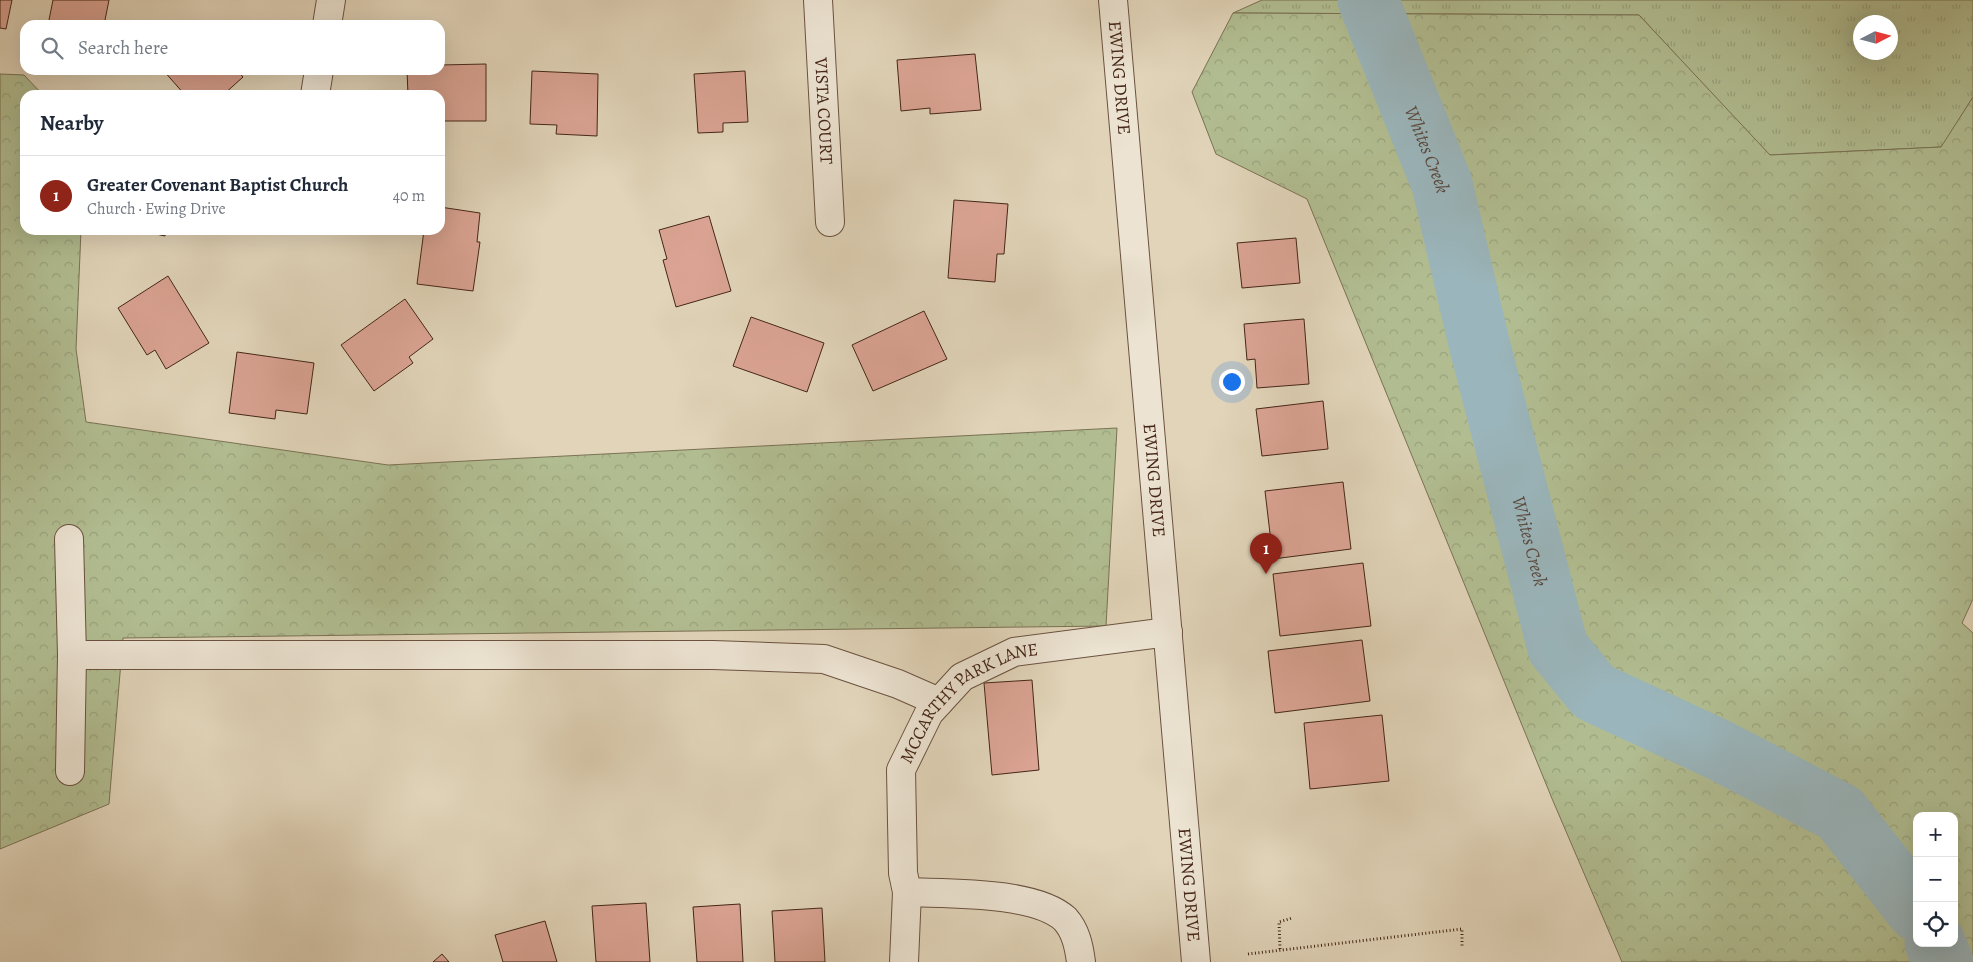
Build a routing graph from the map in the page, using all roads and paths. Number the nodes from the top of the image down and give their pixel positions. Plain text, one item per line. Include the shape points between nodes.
1 (331, 0) edge
2 (818, 0) edge
3 (1114, 0) edge
4 (328, 20) edge
5 (318, 75) edge
6 (316, 90) edge
7 (830, 222) dead end
8 (70, 539) dead end
9 (1168, 632) junction
10 (72, 655) junction
11 (938, 702) junction
12 (70, 772) dead end
13 (906, 892) junction
14 (1292, 918) dead end
15 (1462, 947) dead end
16 (1280, 949) junction
17 (1248, 954) dead end
18 (904, 962) edge
19 (1081, 962) edge
20 (1196, 962) edge

1 - 4 street
2 - 7 street, VISTA COURT
3 - 9 street, EWING DRIVE
5 - 6 street
8 - 10 street
9 - 11 street, MCCARTHY PARK LANE via 1014,652 962,677
9 - 20 street, EWING DRIVE
10 - 11 street via 694,655 824,659 898,684
10 - 12 street
11 - 13 street, MCCARTHY PARK LANE via 929,713 901,770
13 - 18 street, MCCARTHY PARK LANE
13 - 19 street via 990,896 1036,903 1065,920 1077,938
14 - 16 path via 1279,922
15 - 16 path via 1462,929
16 - 17 path

